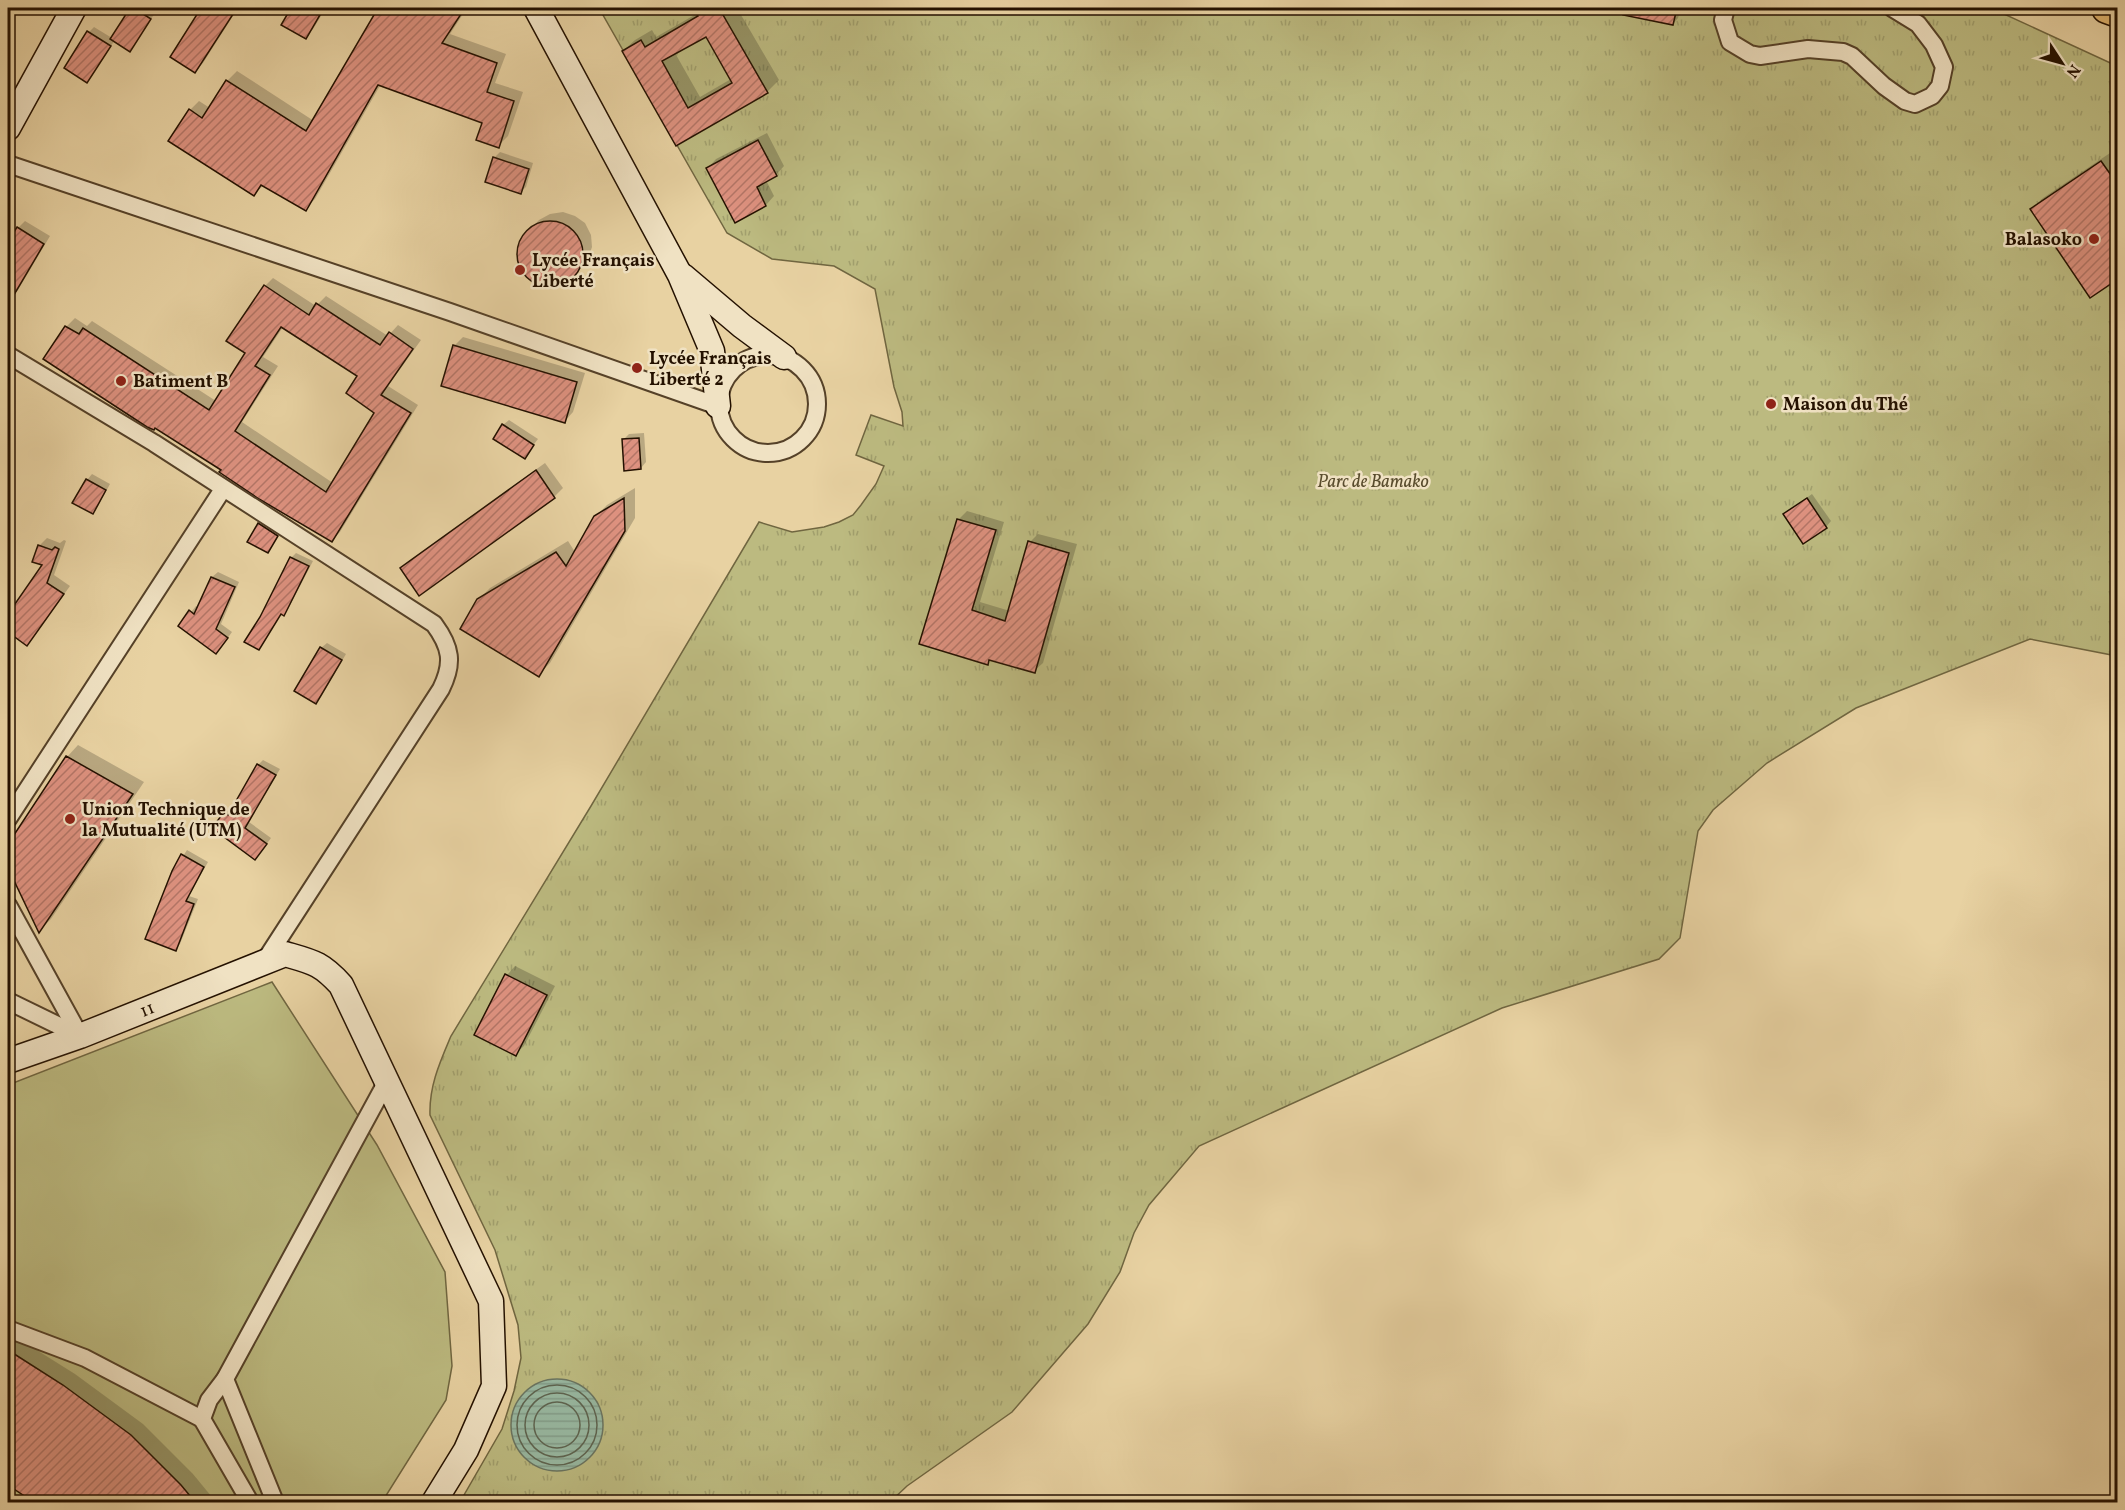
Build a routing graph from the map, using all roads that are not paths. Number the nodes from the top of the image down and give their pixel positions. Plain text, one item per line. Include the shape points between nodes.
1 (74, 8) edge
2 (536, 8) edge
3 (1726, 8) edge
4 (1892, 8) edge
5 (2107, 8) edge
6 (2118, 12) edge
7 (14, 105) edge
8 (8, 128) edge
9 (8, 164) edge
10 (680, 275) junction
11 (8, 355) edge
12 (784, 357) junction
13 (718, 406) junction
14 (223, 489) junction
15 (8, 819) edge
16 (8, 905) edge
17 (274, 958) junction
18 (8, 1001) edge
19 (80, 1036) junction
20 (8, 1061) edge
21 (387, 1081) junction
22 (8, 1329) edge
23 (225, 1379) junction
24 (202, 1419) junction
25 (250, 1503) edge
26 (275, 1503) edge
27 (434, 1503) edge

1 - 7 street
2 - 10 street
3 - 4 street via 1723,20 1730,42 1750,54 1808,49 1843,52 1859,61 1884,86 1915,104 1932,96 1940,86 1944,67 1918,24
5 - 6 highway
7 - 8 street
9 - 13 street
10 - 12 street
10 - 13 street via 712,351
11 - 14 street
12 - 13 street via 765,355 747,359 732,371 722,387
12 - 13 street via 807,375 817,402 812,424 799,442 773,453 744,448 724,427
14 - 15 street
14 - 17 street via 434,624 446,639 449,657 449,673 441,689
16 - 19 street
17 - 19 street, 11
17 - 21 street via 310,961 327,969 341,985
18 - 19 street
19 - 20 street, 11
21 - 23 street
21 - 27 street via 491,1301 494,1386 466,1450
22 - 24 street via 85,1358
23 - 24 street via 209,1400
23 - 26 street
24 - 25 street

